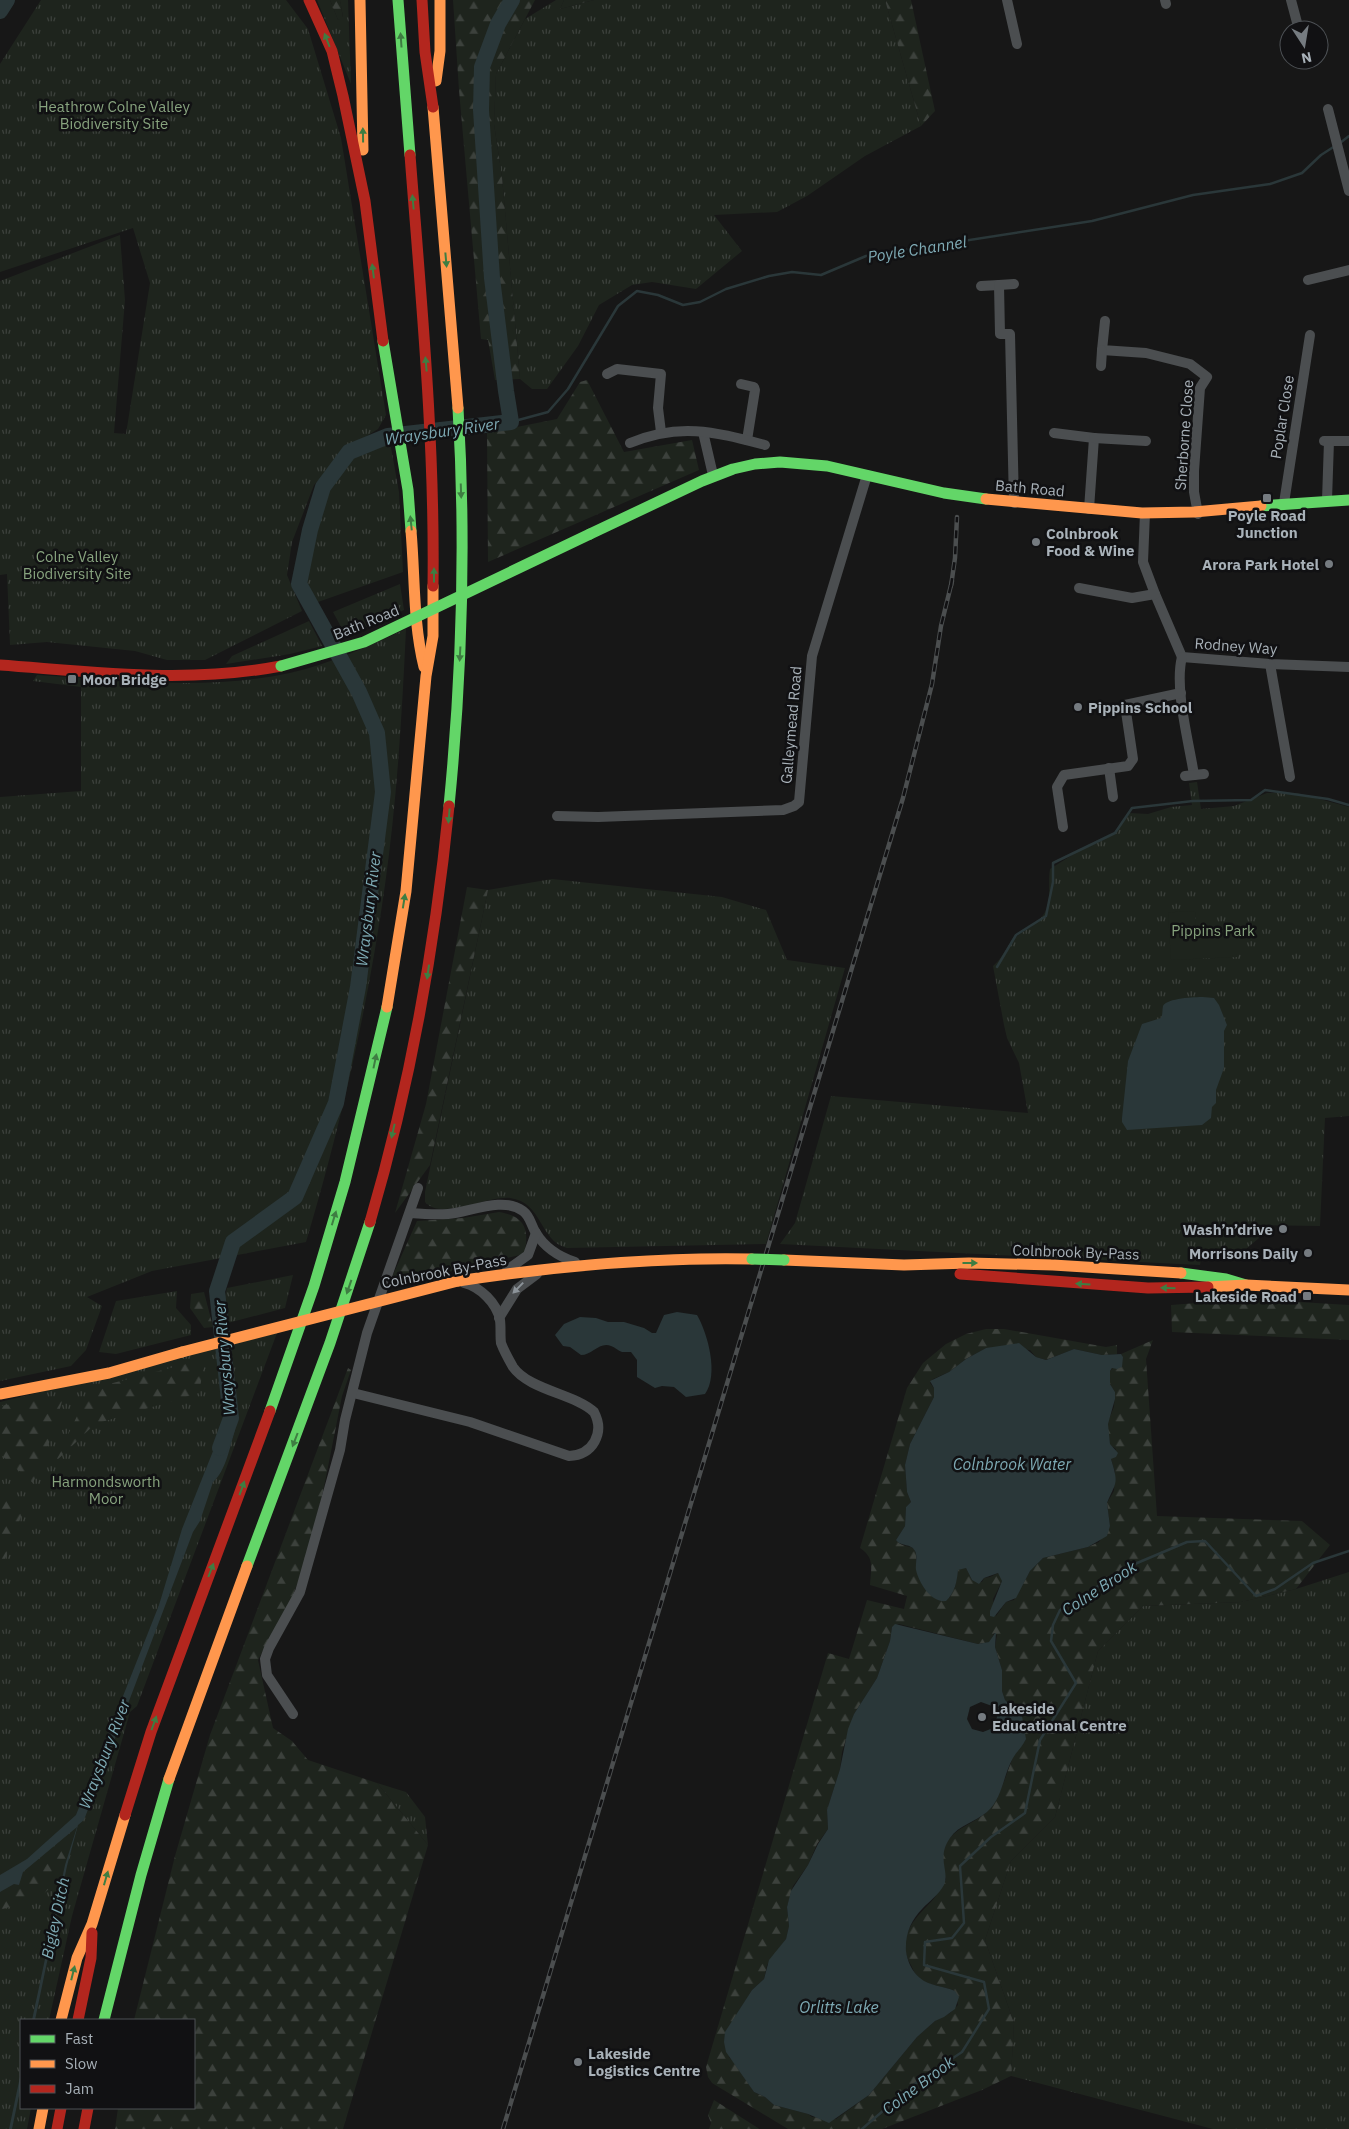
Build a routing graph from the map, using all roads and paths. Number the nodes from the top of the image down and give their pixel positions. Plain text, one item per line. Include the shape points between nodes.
1 (309, 0) edge
2 (360, 0) edge
3 (398, 0) edge
4 (422, 0) edge
5 (440, 0) edge
6 (1006, 0) edge
7 (1292, 0) edge
8 (1297, 20) edge
9 (1017, 44) dead end
10 (433, 107) junction
11 (1328, 108) dead end
12 (1349, 191) edge
13 (365, 201) junction
14 (1349, 270) edge
15 (1308, 280) dead end
16 (1014, 284) dead end
17 (999, 285) junction
18 (981, 286) dead end
19 (1105, 321) dead end
20 (1310, 335) dead end
21 (1102, 350) junction
22 (1101, 366) dead end
23 (607, 374) dead end
24 (741, 384) dead end
25 (661, 432) junction
26 (703, 432) junction
27 (1054, 433) dead end
28 (1094, 438) junction
29 (747, 440) junction
30 (1146, 441) dead end
31 (1349, 441) edge
32 (630, 443) dead end
33 (765, 445) dead end
34 (713, 475) junction
35 (867, 475) junction
36 (1327, 500) junction
37 (1349, 500) edge
38 (1014, 503) junction
39 (1284, 503) junction
40 (1089, 508) junction
41 (1145, 513) junction
42 (1198, 514) junction
43 (1079, 588) dead end
44 (1155, 594) junction
45 (1182, 657) junction
46 (1270, 664) junction
47 (0, 665) edge
48 (1349, 667) edge
49 (426, 676) junction
50 (1181, 693) junction
51 (1109, 768) junction
52 (1194, 775) dead end
53 (1290, 776) dead end
54 (1113, 797) dead end
55 (557, 816) dead end
56 (1064, 827) dead end
57 (418, 1188) dead end
58 (410, 1213) junction
59 (536, 1233) junction
60 (584, 1265) junction
61 (904, 1265) junction
62 (546, 1268) junction
63 (498, 1275) junction
64 (458, 1281) junction
65 (1246, 1285) junction
66 (1349, 1290) edge
67 (499, 1318) junction
68 (353, 1393) junction
69 (0, 1394) edge
70 (293, 1714) dead end
71 (92, 1924) junction
72 (62, 2019) edge
73 (78, 2019) edge
74 (104, 2019) edge
75 (43, 2109) edge
76 (60, 2109) edge
77 (88, 2109) edge
78 (39, 2129) edge
79 (57, 2129) edge
80 (84, 2129) edge

13 -> 1 main road via 332,52
13 -> 2 main road
49 -> 3 main road via 433,636 434,538 429,413
4 - 10 main road
5 - 10 main road via 440,52
6 - 9 street
7 - 8 street
10 -> 74 main road via 458,412 462,628 448,824 424,995 388,1151 353,1275 166,1790
11 - 12 street
49 -> 13 main road via 417,638 413,538 379,320
14 - 15 street
16 - 17 street
17 - 18 street
17 - 38 street via 1000,334 1010,334 1014,339
19 - 21 street
20 - 39 street, Poplar Close
21 - 22 street
21 - 42 street, Sherborne Close via 1146,353 1190,364 1207,377 1200,388 1194,471
23 - 25 street via 617,369 659,373
24 - 29 street via 755,390
25 - 26 street via 690,429
25 - 32 street
26 - 29 street
26 - 34 street
27 - 28 street
28 - 30 street
28 - 40 street
29 - 33 street
31 - 36 street via 1326,441
34 - 35 main road, Bath Road via 754,464 808,461
34 - 47 main road, Bath Road, bridge via 364,642 281,666 216,675 174,676
35 - 38 main road, Bath Road via 945,493
35 - 55 street, Galleymead Road via 812,656 799,802 783,810
36 - 37 main road, Bath Road
36 - 39 main road, Bath Road
38 - 40 main road, Bath Road
39 - 42 main road, Bath Road
40 - 41 main road, Bath Road
41 - 42 main road, Bath Road
41 - 44 street, Rodney Way via 1144,562
43 - 44 street via 1132,598
44 - 45 street, Rodney Way
45 - 46 street, Rodney Way
45 - 50 street via 1179,668
46 - 48 street, Rodney Way
46 - 53 street
71 -> 49 main road via 151,1732 290,1358 345,1182 388,1005 405,900
50 - 51 street via 1125,705 1133,759 1128,766
50 - 52 street
51 - 54 street
51 - 56 street via 1064,775 1059,781 1057,787
57 - 58 street
58 - 59 street via 446,1214 503,1204 522,1210
58 - 68 street via 367,1333
59 - 60 street via 557,1254
59 - 63 street via 524,1259
60 - 61 main road, Colnbrook By-Pass, bridge via 675,1259 752,1259
60 - 62 main road, Colnbrook By-Pass
65 -> 61 main road, Colnbrook By-Pass via 1148,1288 969,1276
61 -> 65 main road, Colnbrook By-Pass via 969,1263 1142,1270 1226,1279
62 - 63 main road, Colnbrook By-Pass
62 -> 67 street via 517,1289
63 - 64 main road, Colnbrook By-Pass
64 - 67 street via 484,1294
64 - 69 main road, Colnbrook By-Pass, bridge via 109,1373
65 - 66 main road, Colnbrook By-Pass
67 - 68 street via 501,1342 518,1373 594,1412 598,1434 583,1454 569,1456 470,1422
68 - 70 street via 300,1592 265,1659 266,1675
72 -> 71 main road via 77,1958
71 - 73 main road via 92,1958
75 - 78 main road
76 - 79 main road
77 - 80 main road

